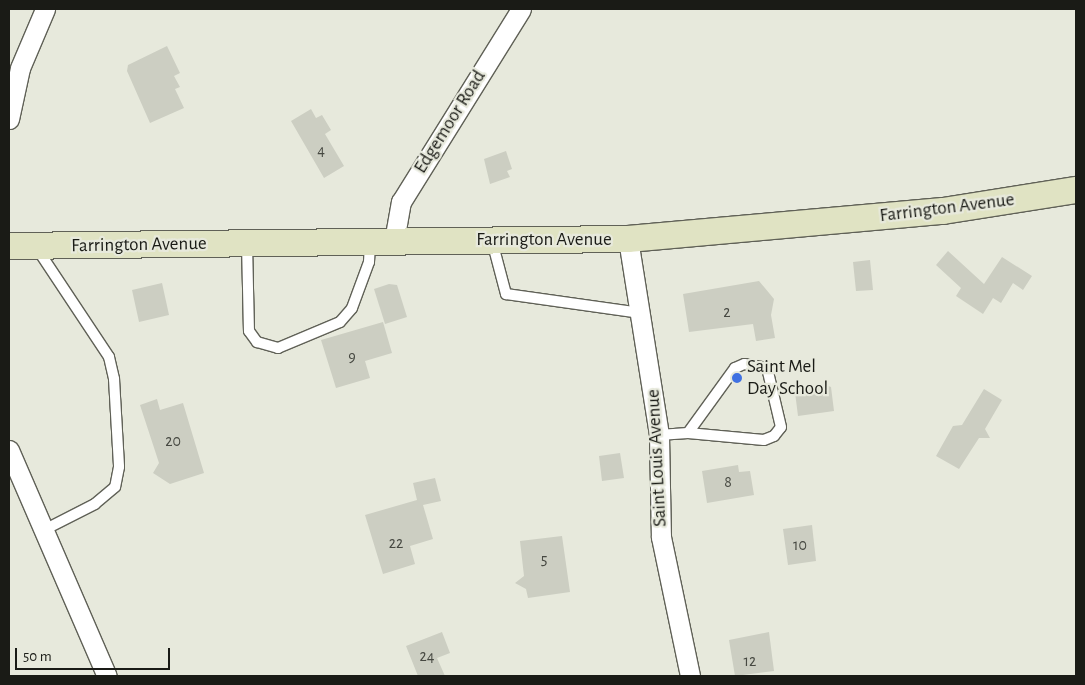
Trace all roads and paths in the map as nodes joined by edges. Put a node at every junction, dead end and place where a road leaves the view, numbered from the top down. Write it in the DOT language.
graph roads {
  1 [pos="45,9"];
  2 [pos="521,9"];
  3 [pos="9,119"];
  4 [pos="1076,190"];
  5 [pos="628,239"];
  6 [pos="492,240"];
  7 [pos="382,241"];
  8 [pos="247,243"];
  9 [pos="9,246"];
  10 [pos="36,246"];
  11 [pos="641,312"];
  12 [pos="688,433"];
  13 [pos="659,435"];
  14 [pos="9,450"];
  15 [pos="44,530"];
  16 [pos="107,676"];
  17 [pos="690,676"];
  1 -- 3 [label="street"];
  2 -- 7 [label="street, Edgemoor Road"];
  4 -- 5 [label="main road, Farrington Avenue"];
  5 -- 6 [label="main road, Farrington Avenue"];
  5 -- 11 [label="street, Saint Louis Avenue"];
  6 -- 7 [label="main road, Farrington Avenue"];
  6 -- 11 [label="lane"];
  7 -- 8 [label="main road, Farrington Avenue"];
  7 -- 8 [label="lane"];
  8 -- 10 [label="main road, Farrington Avenue"];
  9 -- 10 [label="main road, Farrington Avenue"];
  10 -- 15 [label="lane"];
  11 -- 13 [label="street, Saint Louis Avenue"];
  12 -- 12 [label="lane"];
  12 -- 13 [label="lane"];
  13 -- 17 [label="street, Saint Louis Avenue"];
  14 -- 15 [label="street"];
  15 -- 16 [label="street"];
}
